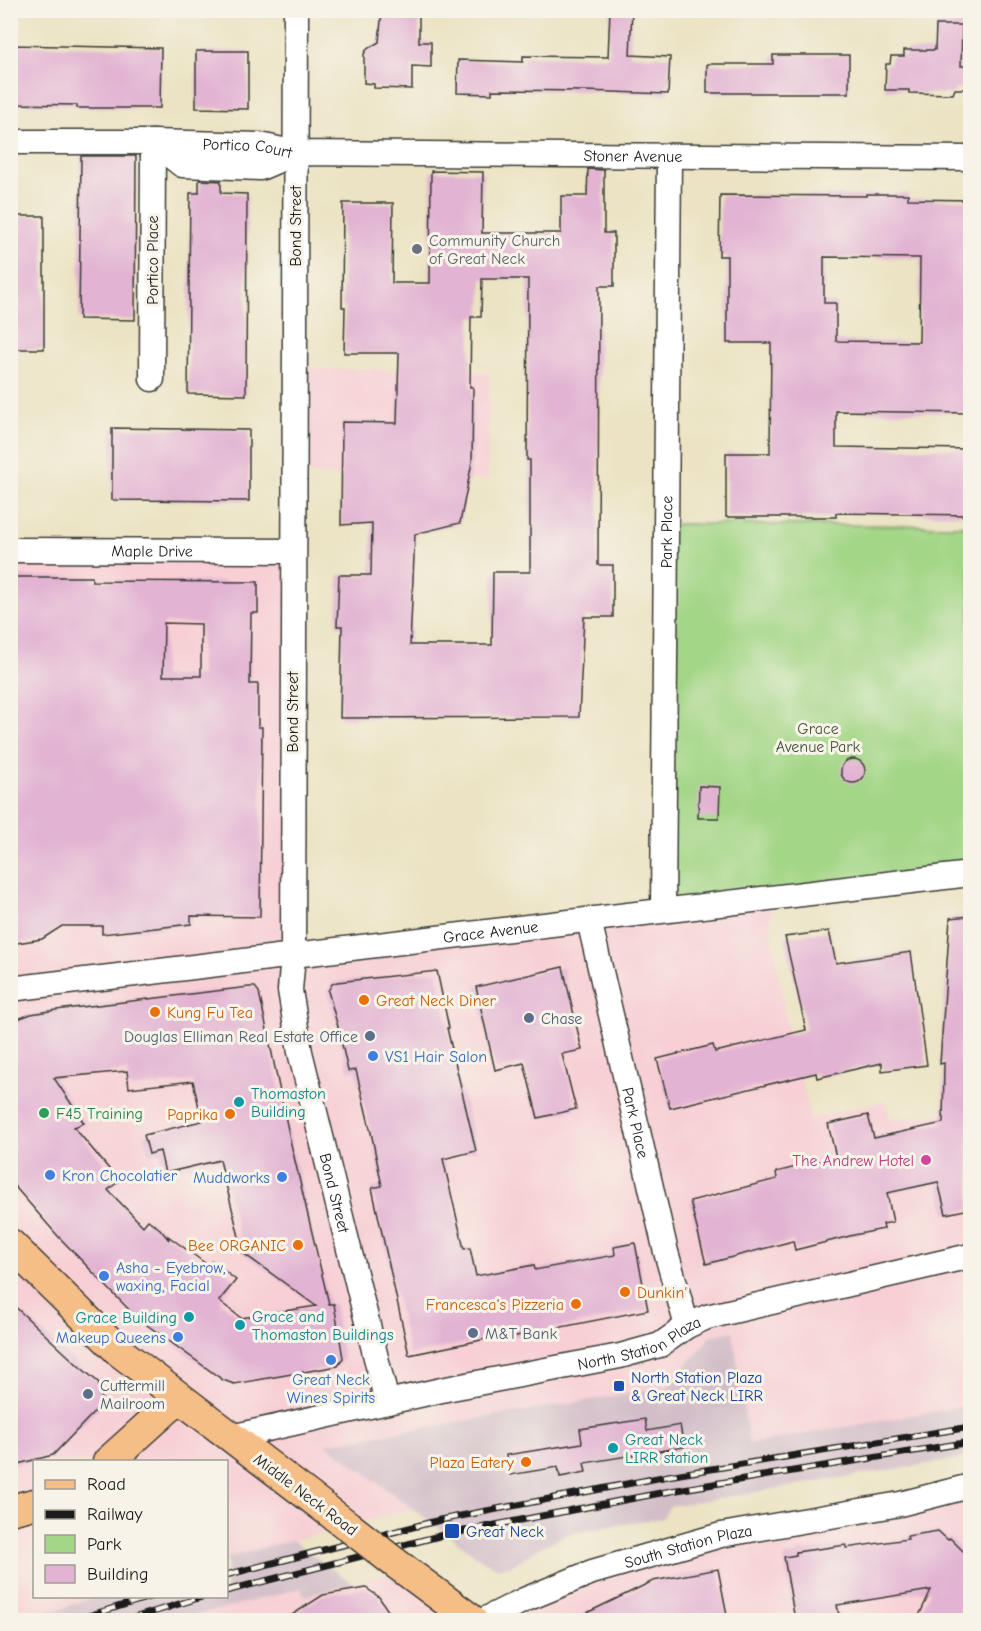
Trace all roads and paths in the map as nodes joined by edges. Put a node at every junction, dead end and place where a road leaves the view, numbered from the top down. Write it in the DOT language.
graph roads {
  1 [pos="296,10"];
  2 [pos="10,142"];
  3 [pos="153,142"];
  4 [pos="295,153"];
  5 [pos="669,156"];
  6 [pos="970,158"];
  7 [pos="152,379"];
  8 [pos="10,550"];
  9 [pos="293,551"];
  10 [pos="970,874"];
  11 [pos="663,910"];
  12 [pos="589,920"];
  13 [pos="292,956"];
  14 [pos="10,989"];
  15 [pos="10,1244"];
  16 [pos="970,1256"];
  17 [pos="687,1326"];
  18 [pos="179,1398"];
  19 [pos="387,1402"];
  20 [pos="231,1437"];
  21 [pos="109,1460"];
  22 [pos="970,1486"];
  23 [pos="33,1504"];
  24 [pos="900,1504"];
  25 [pos="970,1504"];
  26 [pos="10,1510"];
  27 [pos="472,1620"];
  28 [pos="484,1620"];
  1 -- 4 [label="street, Bond Street"];
  2 -- 3 [label="street, Portico Court"];
  3 -- 4 [label="street, Portico Court"];
  3 -- 7 [label="street, Portico Place"];
  4 -- 5 [label="street, Stoner Avenue"];
  4 -- 9 [label="street, Bond Street"];
  5 -- 6 [label="street, Stoner Avenue"];
  5 -- 11 [label="street, Park Place"];
  8 -- 9 [label="street, Maple Drive"];
  9 -- 13 [label="street, Bond Street"];
  10 -- 11 [label="street, Grace Avenue"];
  11 -- 12 [label="street, Grace Avenue"];
  12 -- 13 [label="street, Grace Avenue"];
  12 -- 17 [label="street, Park Place"];
  13 -- 14 [label="street, Grace Avenue"];
  13 -- 19 [label="street, Bond Street"];
  15 -- 18 [label="main road, Middle Neck Road"];
  16 -- 17 [label="street, North Station Plaza"];
  17 -- 19 [label="street, North Station Plaza"];
  18 -- 20 [label="main road, Middle Neck Road"];
  18 -- 21 [label="main road"];
  19 -- 20 [label="street, North Station Plaza"];
  20 -- 27 [label="main road, Middle Neck Road, bridge"];
  22 -- 24 [label="street, South Station Plaza"];
  23 -- 26 [label="main road"];
  24 -- 25 [label="street, South Station Plaza"];
  24 -- 28 [label="street, South Station Plaza"];
}
